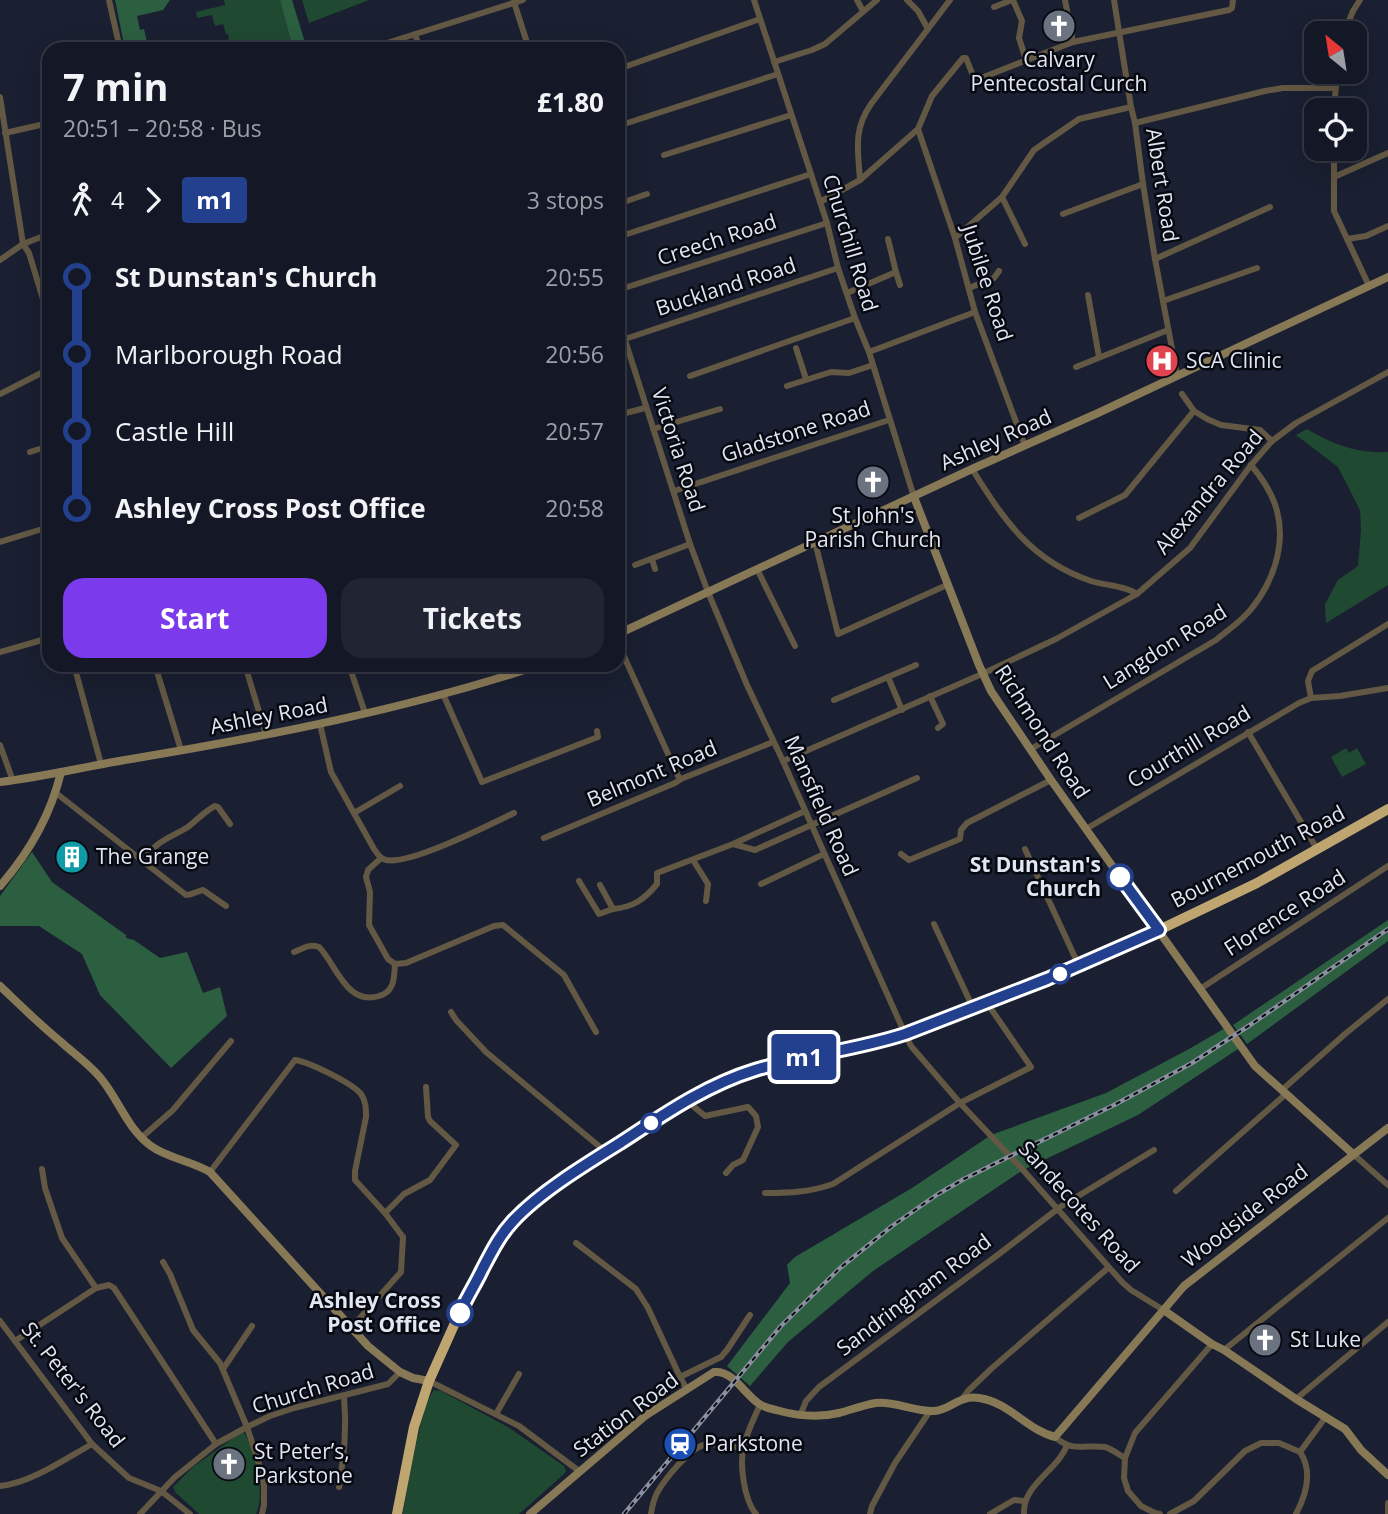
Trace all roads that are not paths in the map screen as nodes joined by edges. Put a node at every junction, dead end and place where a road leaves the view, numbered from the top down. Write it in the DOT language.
graph roads {
  1 [pos="109,0"];
  2 [pos="523,0"];
  3 [pos="754,0"];
  4 [pos="857,0"];
  5 [pos="877,0"];
  6 [pos="907,0"];
  7 [pos="950,0"];
  8 [pos="1013,0"];
  9 [pos="1065,0"];
  10 [pos="1114,0"];
  11 [pos="1233,0"];
  12 [pos="1360,0"];
  13 [pos="514,1"];
  14 [pos="994,7"];
  15 [pos="863,11"];
  16 [pos="760,19"];
  17 [pos="1349,21"];
  18 [pos="928,29"];
  19 [pos="1120,33"];
  20 [pos="415,34"];
  21 [pos="118,42"];
  22 [pos="390,42"];
  23 [pos="418,42"];
  24 [pos="527,42"];
  25 [pos="1073,42"];
  26 [pos="1026,60"];
  27 [pos="774,62"];
  28 [pos="626,66"];
  29 [pos="778,75"];
  30 [pos="1336,84"];
  31 [pos="1336,88"];
  32 [pos="0,97"];
  33 [pos="1336,98"];
  34 [pos="1131,107"];
  35 [pos="791,115"];
  36 [pos="1135,123"];
  37 [pos="625,124"];
  38 [pos="42,125"];
  39 [pos="918,129"];
  40 [pos="5,133"];
  41 [pos="1388,152"];
  42 [pos="664,155"];
  43 [pos="1334,161"];
  44 [pos="811,174"];
  45 [pos="1334,177"];
  46 [pos="860,180"];
  47 [pos="1143,184"];
  48 [pos="647,194"];
  49 [pos="1002,197"];
  50 [pos="625,202"];
  51 [pos="820,202"];
  52 [pos="1270,207"];
  53 [pos="1063,214"];
  54 [pos="827,223"];
  55 [pos="1388,226"];
  56 [pos="625,235"];
  57 [pos="42,237"];
  58 [pos="955,238"];
  59 [pos="888,239"];
  60 [pos="1347,239"];
  61 [pos="23,244"];
  62 [pos="1025,244"];
  63 [pos="1156,259"];
  64 [pos="0,260"];
  65 [pos="838,268"];
  66 [pos="1257,268"];
  67 [pos="999,271"];
  68 [pos="896,272"];
  69 [pos="1388,277"];
  70 [pos="900,285"];
  71 [pos="1369,286"];
  72 [pos="625,288"];
  73 [pos="969,288"];
  74 [pos="847,293"];
  75 [pos="1088,295"];
  76 [pos="42,296"];
  77 [pos="1163,300"];
  78 [pos="975,312"];
  79 [pos="855,318"];
  80 [pos="1168,330"];
  81 [pos="625,339"];
  82 [pos="796,348"];
  83 [pos="869,352"];
  84 [pos="1099,357"];
  85 [pos="873,365"];
  86 [pos="1076,367"];
  87 [pos="1388,372"];
  88 [pos="42,373"];
  89 [pos="1177,375"];
  90 [pos="690,376"];
  91 [pos="806,379"];
  92 [pos="787,386"];
  93 [pos="0,394"];
  94 [pos="1182,394"];
  95 [pos="645,408"];
  96 [pos="716,408"];
  97 [pos="1194,411"];
  98 [pos="625,413"];
  99 [pos="889,420"];
  100 [pos="653,429"];
  101 [pos="1272,442"];
  102 [pos="1024,446"];
  103 [pos="42,448"];
  104 [pos="30,452"];
  105 [pos="1251,465"];
  106 [pos="972,469"];
  107 [pos="674,491"];
  108 [pos="914,497"];
  109 [pos="1079,518"];
  110 [pos="42,529"];
  111 [pos="0,542"];
  112 [pos="815,542"];
  113 [pos="690,544"];
  114 [pos="652,558"];
  115 [pos="635,565"];
  116 [pos="655,569"];
  117 [pos="757,569"];
  118 [pos="947,585"];
  119 [pos="708,592"];
  120 [pos="1137,594"];
  121 [pos="1388,624"];
  122 [pos="625,631"];
  123 [pos="42,640"];
  124 [pos="795,646"];
  125 [pos="0,652"];
  126 [pos="625,659"];
  127 [pos="916,665"];
  128 [pos="76,672"];
  129 [pos="157,672"];
  130 [pos="247,672"];
  131 [pos="351,672"];
  132 [pos="508,672"];
  133 [pos="982,674"];
  134 [pos="888,677"];
  135 [pos="1388,688"];
  136 [pos="443,694"];
  137 [pos="930,696"];
  138 [pos="1311,698"];
  139 [pos="834,700"];
  140 [pos="902,710"];
  141 [pos="365,713"];
  142 [pos="320,724"];
  143 [pos="938,728"];
  144 [pos="1248,733"];
  145 [pos="266,735"];
  146 [pos="599,736"];
  147 [pos="773,742"];
  148 [pos="0,745"];
  149 [pos="1031,749"];
  150 [pos="181,750"];
  151 [pos="783,761"];
  152 [pos="101,764"];
  153 [pos="61,772"];
  154 [pos="917,778"];
  155 [pos="681,779"];
  156 [pos="1051,780"];
  157 [pos="13,781"];
  158 [pos="0,782"];
  159 [pos="400,786"];
  160 [pos="56,793"];
  161 [pos="1388,809"];
  162 [pos="805,811"];
  163 [pos="354,813"];
  164 [pos="514,813"];
  165 [pos="230,824"];
  166 [pos="811,825"];
  167 [pos="1086,829"];
  168 [pos="544,838"];
  169 [pos="733,844"];
  170 [pos="1025,849"];
  171 [pos="1317,849"];
  172 [pos="824,854"];
  173 [pos="901,854"];
  174 [pos="381,858"];
  175 [pos="693,860"];
  176 [pos="143,861"];
  177 [pos="1388,866"];
  178 [pos="579,881"];
  179 [pos="761,884"];
  180 [pos="600,885"];
  181 [pos="0,886"];
  182 [pos="706,901"];
  183 [pos="226,906"];
  184 [pos="613,909"];
  185 [pos="934,924"];
  186 [pos="1159,930"];
  187 [pos="294,952"];
  188 [pos="395,964"];
  189 [pos="1079,966"];
  190 [pos="0,986"];
  191 [pos="1200,989"];
  192 [pos="1388,999"];
  193 [pos="987,1003"];
  194 [pos="973,1008"];
  195 [pos="451,1012"];
  196 [pos="596,1032"];
  197 [pos="905,1034"];
  198 [pos="232,1041"];
  199 [pos="426,1087"];
  200 [pos="1284,1092"];
  201 [pos="687,1101"];
  202 [pos="960,1103"];
  203 [pos="1388,1128"];
  204 [pos="141,1138"];
  205 [pos="456,1145"];
  206 [pos="465,1150"];
  207 [pos="1153,1150"];
  208 [pos="606,1152"];
  209 [pos="1353,1154"];
  210 [pos="42,1169"];
  211 [pos="210,1172"];
  212 [pos="726,1173"];
  213 [pos="1388,1185"];
  214 [pos="1176,1191"];
  215 [pos="765,1194"];
  216 [pos="1057,1210"];
  217 [pos="384,1213"];
  218 [pos="1388,1218"];
  219 [pos="576,1243"];
  220 [pos="163,1262"];
  221 [pos="1108,1268"];
  222 [pos="96,1289"];
  223 [pos="1165,1311"];
  224 [pos="750,1315"];
  225 [pos="0,1321"];
  226 [pos="1388,1322"];
  227 [pos="252,1326"];
  228 [pos="351,1328"];
  229 [pos="15,1341"];
  230 [pos="1212,1344"];
  231 [pos="1224,1350"];
  232 [pos="223,1369"];
  233 [pos="400,1372"];
  234 [pos="519,1374"];
  235 [pos="680,1377"];
  236 [pos="429,1381"];
  237 [pos="687,1390"];
  238 [pos="344,1396"];
  239 [pos="962,1399"];
  240 [pos="1296,1399"];
  241 [pos="760,1405"];
  242 [pos="930,1411"];
  243 [pos="496,1414"];
  244 [pos="800,1416"];
  245 [pos="1325,1418"];
  246 [pos="247,1427"];
  247 [pos="1055,1437"];
  248 [pos="92,1444"];
  249 [pos="216,1444"];
  250 [pos="1067,1445"];
  251 [pos="743,1448"];
  252 [pos="1300,1452"];
  253 [pos="1125,1458"];
  254 [pos="579,1471"];
  255 [pos="1388,1475"];
  256 [pos="0,1486"];
  257 [pos="339,1487"];
  258 [pos="161,1491"];
  259 [pos="1025,1501"];
  260 [pos="1388,1503"];
  261 [pos="750,1508"];
  262 [pos="140,1514"];
  263 [pos="190,1514"];
  264 [pos="262,1514"];
  265 [pos="397,1514"];
  266 [pos="530,1514"];
  267 [pos="651,1514"];
  268 [pos="744,1514"];
  269 [pos="756,1514"];
  270 [pos="870,1514"];
  271 [pos="990,1514"];
  272 [pos="1024,1514"];
  273 [pos="1155,1514"];
  274 [pos="1160,1514"];
  275 [pos="1170,1514"];
  276 [pos="1296,1514"];
  277 [pos="1388,1514"];
  1 -- 21 [label="street"];
  2 -- 13 [label="street"];
  3 -- 16 [label="street, Churchill Road"];
  4 -- 15 [label="street"];
  5 -- 15 [label="street"];
  6 -- 18 [label="street"];
  7 -- 18 [label="street"];
  8 -- 14 [label="street"];
  8 -- 26 [label="street"];
  9 -- 25 [label="street"];
  10 -- 19 [label="street, Albert Road"];
  11 -- 19 [label="street"];
  12 -- 17 [label="street"];
  13 -- 20 [label="street"];
  13 -- 24 [label="street"];
  15 -- 27 [label="street"];
  16 -- 27 [label="street, Churchill Road"];
  16 -- 28 [label="street"];
  18 -- 46 [label="street"];
  19 -- 25 [label="street"];
  19 -- 34 [label="street, Albert Road"];
  20 -- 22 [label="street"];
  20 -- 23 [label="street"];
  25 -- 26 [label="street"];
  26 -- 39 [label="street"];
  27 -- 29 [label="street, Churchill Road"];
  29 -- 35 [label="street, Churchill Road"];
  29 -- 37 [label="street"];
  30 -- 31 [label="street"];
  31 -- 33 [label="street"];
  31 -- 36 [label="street"];
  32 -- 40 [label="street"];
  34 -- 36 [label="street, Albert Road"];
  34 -- 49 [label="street"];
  35 -- 42 [label="street"];
  35 -- 44 [label="street, Churchill Road"];
  36 -- 47 [label="street, Albert Road"];
  38 -- 40 [label="street"];
  39 -- 46 [label="street"];
  39 -- 58 [label="street, Jubilee Road"];
  40 -- 61 [label="street"];
  41 -- 45 [label="street"];
  43 -- 45 [label="street"];
  44 -- 51 [label="street, Churchill Road"];
  44 -- 56 [label="street"];
  45 -- 60 [label="street"];
  46 -- 51 [label="street"];
  47 -- 53 [label="street"];
  47 -- 63 [label="street, Albert Road"];
  48 -- 50 [label="street"];
  49 -- 58 [label="street"];
  49 -- 62 [label="street"];
  51 -- 54 [label="street, Churchill Road"];
  52 -- 63 [label="street"];
  54 -- 65 [label="street, Churchill Road"];
  54 -- 72 [label="street, Creech Road"];
  55 -- 60 [label="street"];
  57 -- 61 [label="street"];
  58 -- 73 [label="street, Jubilee Road"];
  59 -- 68 [label="street"];
  60 -- 71 [label="street"];
  61 -- 64 [label="street"];
  61 -- 76 [label="street"];
  63 -- 77 [label="street, Albert Road"];
  65 -- 74 [label="street, Churchill Road"];
  65 -- 81 [label="street, Buckland Road"];
  66 -- 77 [label="street"];
  67 -- 73 [label="street"];
  68 -- 70 [label="street"];
  68 -- 74 [label="street"];
  69 -- 71 [label="street, Ashley Road"];
  71 -- 89 [label="street, Ashley Road"];
  73 -- 78 [label="street, Jubilee Road"];
  74 -- 79 [label="street, Churchill Road"];
  75 -- 84 [label="street"];
  77 -- 80 [label="street, Albert Road"];
  78 -- 83 [label="street"];
  78 -- 102 [label="street, Jubilee Road"];
  79 -- 83 [label="street, Churchill Road"];
  79 -- 90 [label="street"];
  80 -- 84 [label="street"];
  80 -- 89 [label="street, Albert Road"];
  81 -- 95 [label="street, Victoria Road"];
  82 -- 91 [label="street"];
  83 -- 85 [label="street, Churchill Road"];
  84 -- 86 [label="street"];
  85 -- 91 [label="street"];
  85 -- 99 [label="street, Churchill Road"];
  87 -- 101 [label="street, Alexandra Road"];
  88 -- 93 [label="street"];
  89 -- 102 [label="street, Ashley Road"];
  91 -- 92 [label="street"];
  94 -- 97 [label="street"];
  95 -- 98 [label="street"];
  95 -- 100 [label="street, Victoria Road"];
  96 -- 100 [label="street"];
  97 -- 101 [label="street"];
  97 -- 109 [label="street"];
  99 -- 107 [label="street, Gladstone Road"];
  99 -- 108 [label="street, Churchill Road"];
  100 -- 107 [label="street, Victoria Road"];
  101 -- 105 [label="street, Alexandra Road"];
  102 -- 106 [label="street, Ashley Road"];
  103 -- 104 [label="street"];
  105 -- 120 [label="street, Alexandra Road"];
  105 -- 149 [label="street, Langdon Road"];
  106 -- 108 [label="street, Ashley Road"];
  106 -- 120 [label="street"];
  107 -- 113 [label="street, Victoria Road"];
  108 -- 112 [label="street, Ashley Road"];
  108 -- 118 [label="street, Richmond Road"];
  110 -- 111 [label="street"];
  112 -- 117 [label="street, Ashley Road"];
  112 -- 118 [label="street"];
  113 -- 114 [label="street"];
  113 -- 119 [label="street, Victoria Road"];
  114 -- 115 [label="street"];
  114 -- 116 [label="street"];
  117 -- 119 [label="street, Ashley Road"];
  117 -- 124 [label="street"];
  118 -- 133 [label="street, Richmond Road"];
  119 -- 122 [label="street, Ashley Road"];
  119 -- 147 [label="street, Mansfield Road"];
  120 -- 133 [label="street, Alexandra Road"];
  121 -- 138 [label="street"];
  123 -- 125 [label="street"];
  126 -- 155 [label="street"];
  127 -- 134 [label="street"];
  128 -- 152 [label="street"];
  129 -- 150 [label="street"];
  130 -- 145 [label="street"];
  131 -- 141 [label="street"];
  132 -- 136 [label="street, Ashley Road"];
  133 -- 137 [label="street, Alexandra Road"];
  133 -- 149 [label="street, Richmond Road"];
  134 -- 139 [label="street"];
  134 -- 140 [label="street"];
  135 -- 138 [label="street"];
  136 -- 141 [label="street, Ashley Road"];
  136 -- 146 [label="street"];
  137 -- 140 [label="street, Alexandra Road"];
  137 -- 143 [label="street"];
  138 -- 144 [label="street, Courthill Road"];
  140 -- 151 [label="street, Alexandra Road"];
  141 -- 142 [label="street, Ashley Road"];
  142 -- 145 [label="street, Ashley Road"];
  142 -- 163 [label="street"];
  144 -- 167 [label="street, Courthill Road"];
  144 -- 171 [label="street"];
  145 -- 150 [label="street, Ashley Road"];
  147 -- 151 [label="street, Mansfield Road"];
  147 -- 155 [label="street, Belmont Road"];
  148 -- 157 [label="street"];
  149 -- 156 [label="street, Richmond Road"];
  150 -- 152 [label="street, Ashley Road"];
  151 -- 162 [label="street, Mansfield Road"];
  152 -- 153 [label="street, Ashley Road"];
  153 -- 157 [label="street, Ashley Road"];
  153 -- 160 [label="street"];
  154 -- 166 [label="street"];
  155 -- 168 [label="street, Belmont Road"];
  156 -- 167 [label="street, Richmond Road"];
  156 -- 173 [label="street"];
  157 -- 158 [label="street, Ashley Road"];
  159 -- 163 [label="street"];
  160 -- 176 [label="street"];
  160 -- 181 [label="street"];
  161 -- 171 [label="highway, Bournemouth Road"];
  162 -- 166 [label="street, Mansfield Road"];
  162 -- 169 [label="street"];
  163 -- 174 [label="street"];
  164 -- 174 [label="street"];
  165 -- 176 [label="street"];
  166 -- 169 [label="street"];
  166 -- 172 [label="street, Mansfield Road"];
  167 -- 186 [label="street, Richmond Road"];
  169 -- 175 [label="street"];
  170 -- 189 [label="street"];
  171 -- 186 [label="highway, Bournemouth Road"];
  172 -- 179 [label="street"];
  172 -- 197 [label="street, Mansfield Road"];
  174 -- 188 [label="street"];
  175 -- 182 [label="street"];
  175 -- 184 [label="street"];
  176 -- 183 [label="street"];
  177 -- 191 [label="street, Florence Road"];
  178 -- 184 [label="street"];
  180 -- 184 [label="street"];
  185 -- 194 [label="street"];
  186 -- 189 [label="highway, Bournemouth Road"];
  186 -- 191 [label="street, Richmond Road"];
  187 -- 188 [label="street"];
  188 -- 196 [label="street"];
  189 -- 193 [label="highway, Bournemouth Road"];
  190 -- 204 [label="street"];
  191 -- 200 [label="street, Richmond Road"];
  192 -- 200 [label="street"];
  193 -- 194 [label="highway, Bournemouth Road"];
  193 -- 202 [label="street"];
  194 -- 197 [label="highway, Bournemouth Road"];
  195 -- 208 [label="street"];
  197 -- 201 [label="highway, Bournemouth Road"];
  197 -- 202 [label="street, Sandecotes Road"];
  198 -- 204 [label="street"];
  199 -- 205 [label="street"];
  200 -- 209 [label="street, Richmond Road"];
  200 -- 214 [label="street"];
  201 -- 208 [label="highway, Bournemouth Road"];
  201 -- 212 [label="street"];
  202 -- 215 [label="street"];
  202 -- 216 [label="street, Sandecotes Road"];
  203 -- 209 [label="street, Woodside Road"];
  204 -- 211 [label="street"];
  205 -- 206 [label="street"];
  205 -- 217 [label="street"];
  207 -- 216 [label="street, Sandringham Road"];
  208 -- 236 [label="highway, Bournemouth Road"];
  209 -- 213 [label="street"];
  209 -- 223 [label="street, Woodside Road"];
  210 -- 222 [label="street"];
  211 -- 217 [label="street"];
  211 -- 228 [label="street"];
  216 -- 221 [label="street, Sandecotes Road"];
  216 -- 244 [label="street, Sandringham Road"];
  217 -- 228 [label="street"];
  218 -- 231 [label="street"];
  219 -- 235 [label="street"];
  220 -- 232 [label="street"];
  221 -- 223 [label="street, Sandecotes Road"];
  221 -- 239 [label="street"];
  222 -- 229 [label="street"];
  222 -- 249 [label="street"];
  223 -- 230 [label="street, Sandecotes Road"];
  223 -- 247 [label="street, Woodside Road"];
  224 -- 235 [label="street"];
  225 -- 229 [label="street, St. Peter's Road"];
  226 -- 240 [label="street"];
  227 -- 232 [label="street"];
  228 -- 233 [label="street"];
  229 -- 248 [label="street, St. Peter's Road"];
  230 -- 231 [label="street, Sandecotes Road"];
  230 -- 253 [label="street"];
  231 -- 240 [label="street, Sandecotes Road"];
  232 -- 246 [label="street"];
  233 -- 236 [label="street, Church Road"];
  233 -- 238 [label="street, Church Road"];
  234 -- 243 [label="street"];
  235 -- 237 [label="street"];
  236 -- 243 [label="street, Church Road"];
  236 -- 265 [label="highway, Bournemouth Road"];
  237 -- 241 [label="street, Station Road"];
  237 -- 254 [label="street, Station Road"];
  238 -- 246 [label="street, Church Road"];
  238 -- 257 [label="street"];
  239 -- 242 [label="street"];
  239 -- 247 [label="street"];
  240 -- 245 [label="street, Sandecotes Road"];
  241 -- 244 [label="street"];
  241 -- 251 [label="street"];
  242 -- 244 [label="street"];
  242 -- 270 [label="street"];
  243 -- 254 [label="street, Church Road"];
  245 -- 252 [label="street"];
  245 -- 255 [label="street, Sandecotes Road"];
  246 -- 249 [label="street, Church Road"];
  246 -- 264 [label="street"];
  247 -- 250 [label="street"];
  248 -- 256 [label="street"];
  248 -- 258 [label="street, St. Peter's Road"];
  249 -- 258 [label="street, Church Road"];
  250 -- 253 [label="street"];
  250 -- 259 [label="street"];
  251 -- 261 [label="street"];
  251 -- 267 [label="street"];
  252 -- 275 [label="street"];
  252 -- 276 [label="street"];
  253 -- 273 [label="street"];
  254 -- 266 [label="street, Station Road"];
  258 -- 262 [label="street, Church Road"];
  258 -- 263 [label="street, St. Peter's Road"];
  259 -- 271 [label="street"];
  259 -- 272 [label="street"];
  260 -- 277 [label="street"];
  261 -- 268 [label="street"];
  261 -- 269 [label="street"];
  273 -- 274 [label="street"];
}
